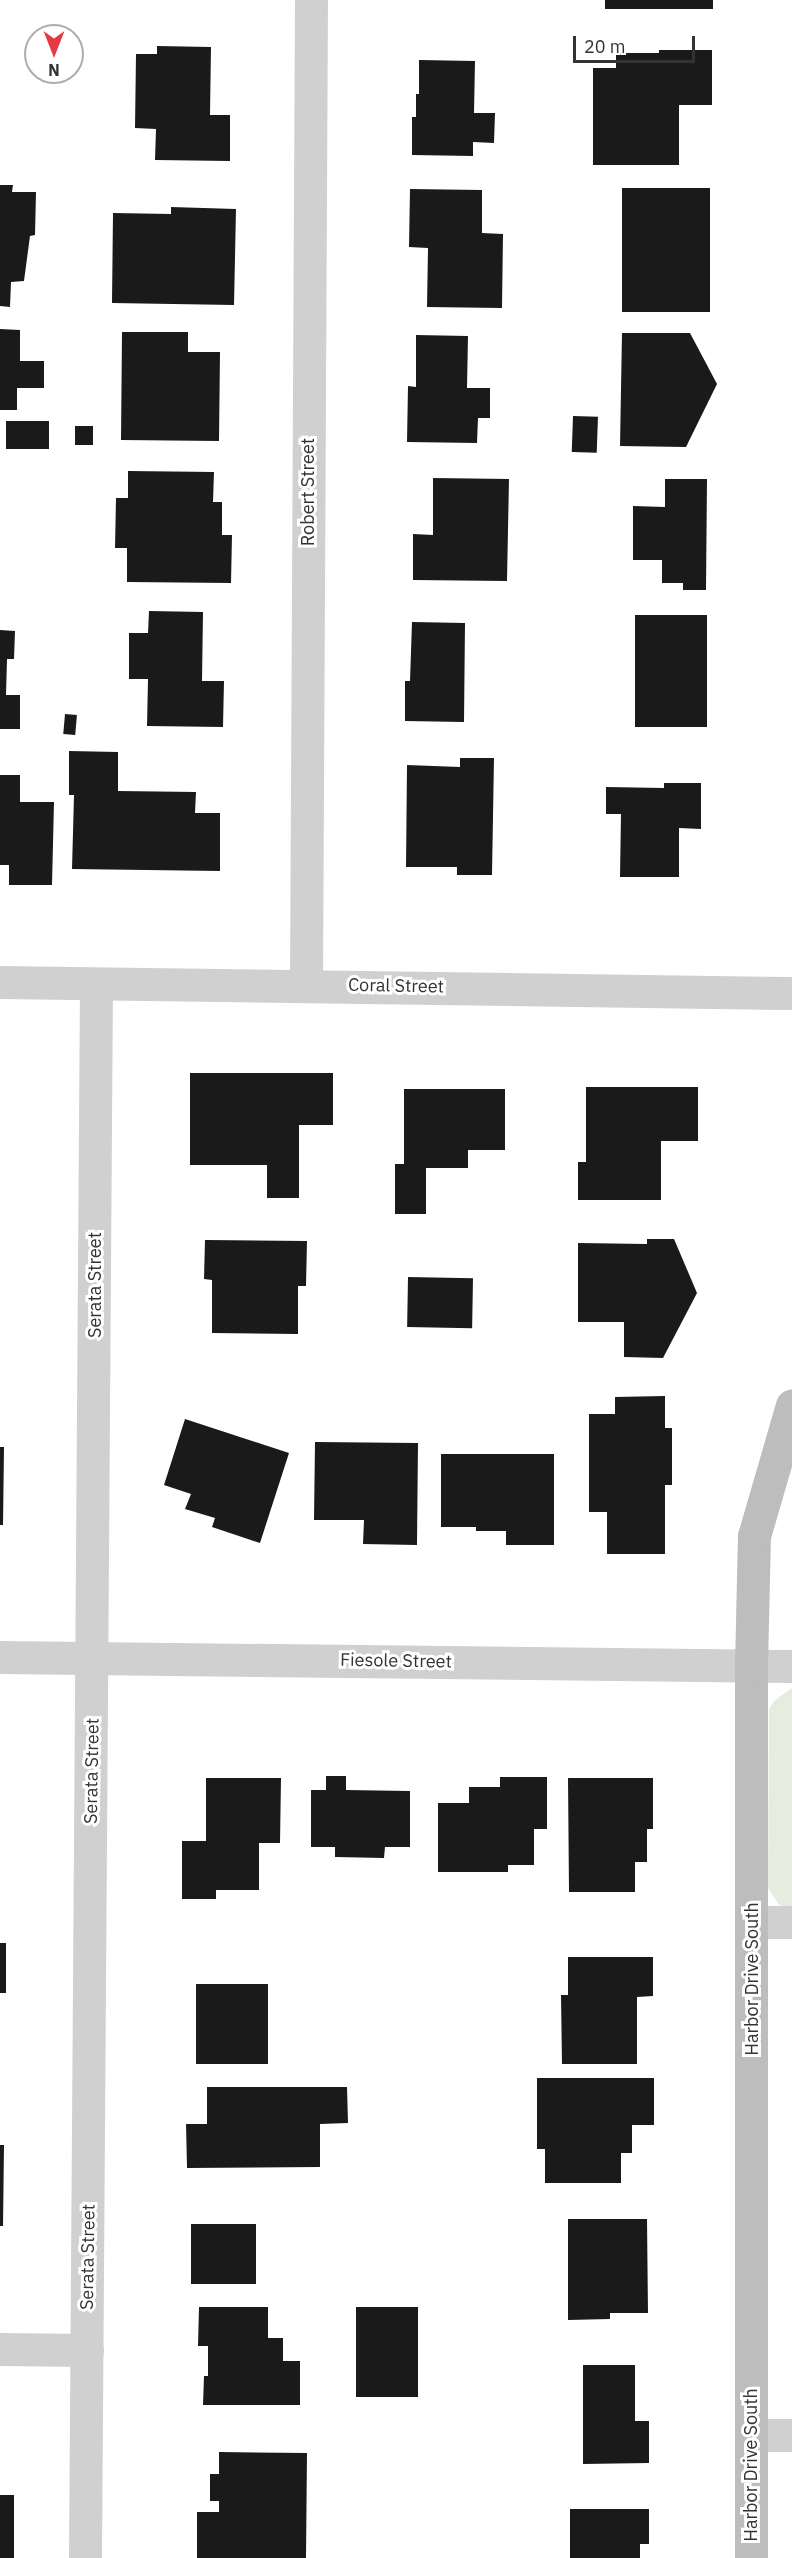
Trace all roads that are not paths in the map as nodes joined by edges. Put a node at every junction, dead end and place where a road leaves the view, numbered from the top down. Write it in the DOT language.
graph roads {
  1 [pos="311,0"];
  2 [pos="0,982"];
  3 [pos="96,984"];
  4 [pos="306,985"];
  5 [pos="792,993"];
  6 [pos="792,1405"];
  7 [pos="0,1657"];
  8 [pos="93,1658"];
  9 [pos="751,1666"];
  10 [pos="792,1666"];
  11 [pos="753,1922"];
  12 [pos="792,1922"];
  13 [pos="0,2349"];
  14 [pos="87,2350"];
  15 [pos="751,2435"];
  16 [pos="792,2435"];
  17 [pos="85,2558"];
  18 [pos="751,2558"];
  1 -- 4 [label="street, Robert Street"];
  2 -- 3 [label="street, Coral Street"];
  3 -- 4 [label="street, Coral Street"];
  3 -- 8 [label="street, Serata Street"];
  4 -- 5 [label="street, Coral Street"];
  6 -- 9 [label="street, Harbor Drive South"];
  7 -- 8 [label="street, Fiesole Street"];
  8 -- 9 [label="street, Fiesole Street"];
  8 -- 14 [label="street, Serata Street"];
  9 -- 10 [label="street, Fiesole Street"];
  9 -- 11 [label="street, Harbor Drive South"];
  11 -- 12 [label="street"];
  11 -- 15 [label="street, Harbor Drive South"];
  13 -- 14 [label="street"];
  14 -- 17 [label="street, Serata Street"];
  15 -- 16 [label="street"];
  15 -- 18 [label="street, Harbor Drive South"];
}
